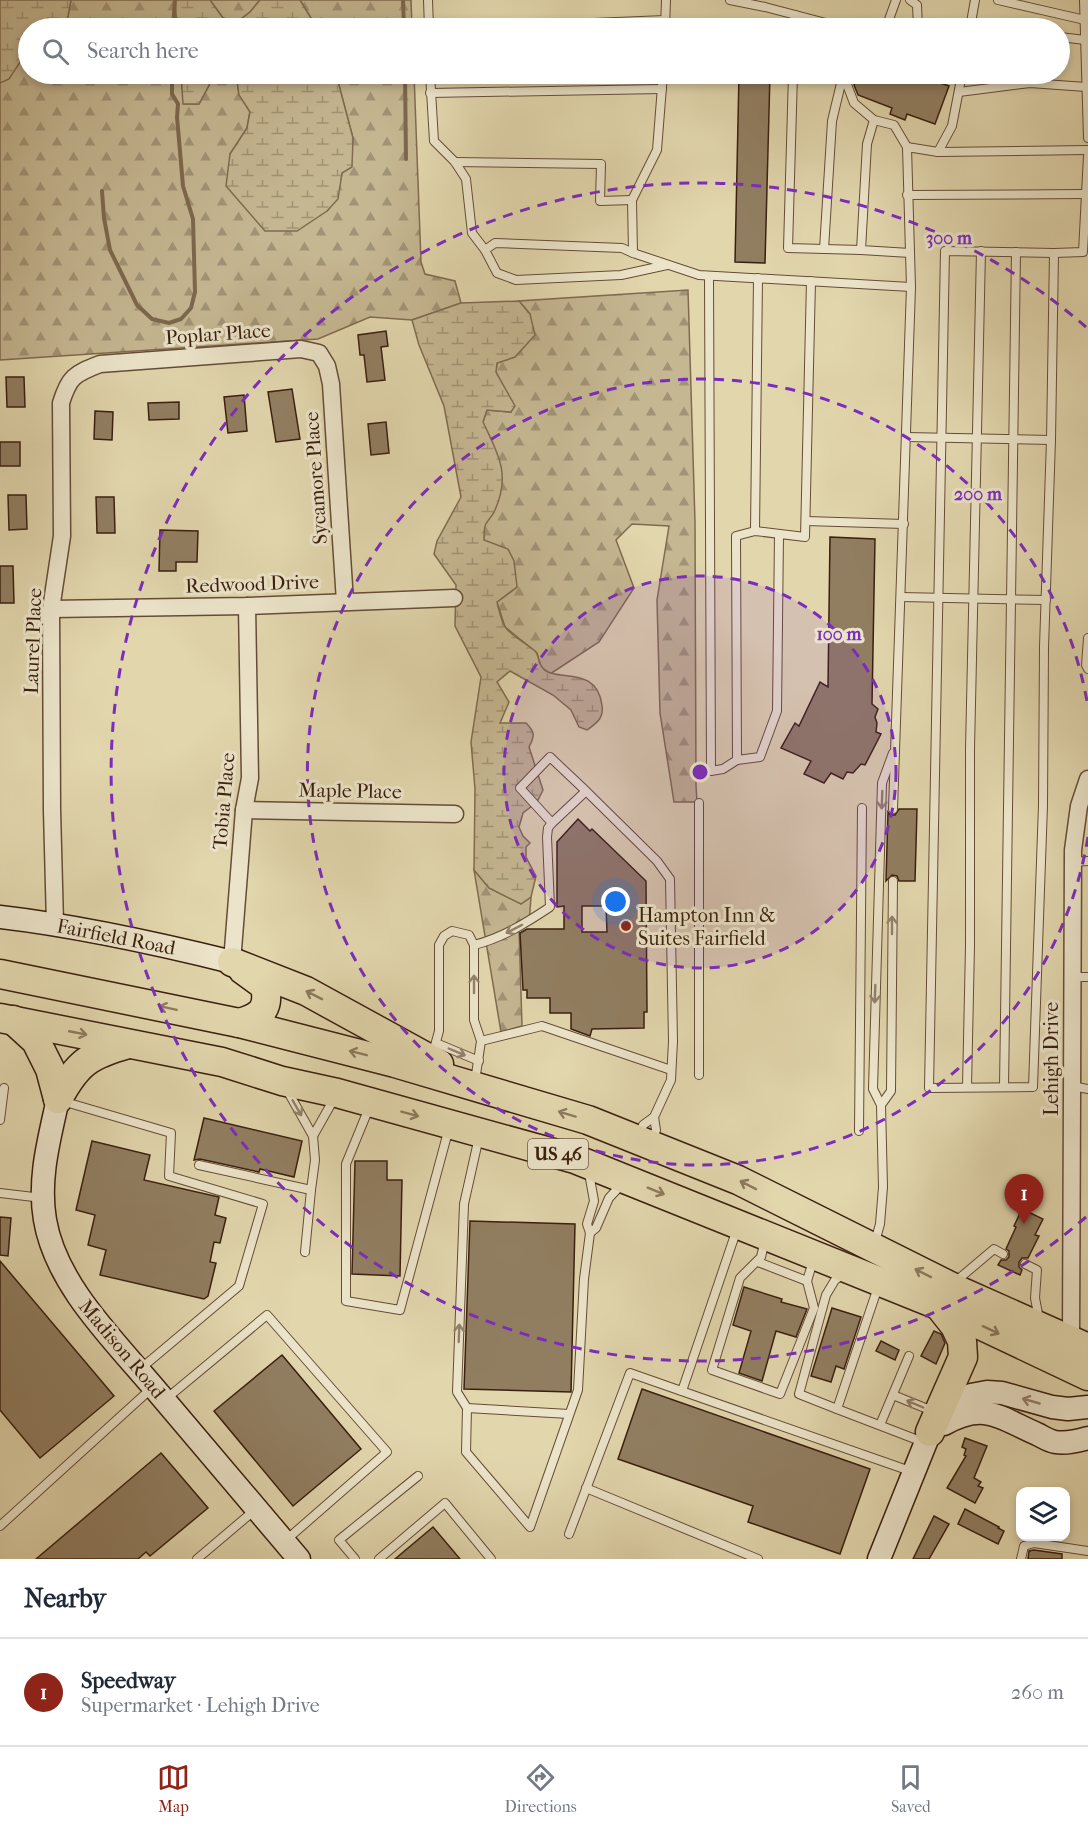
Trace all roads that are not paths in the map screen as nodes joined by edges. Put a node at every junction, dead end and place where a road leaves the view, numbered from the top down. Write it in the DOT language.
graph roads {
  1 [pos="428,0"];
  2 [pos="666,0"];
  3 [pos="730,0"];
  4 [pos="896,0"];
  5 [pos="910,0"];
  6 [pos="975,0"];
  7 [pos="998,0"];
  8 [pos="1084,0"];
  9 [pos="795,15"];
  10 [pos="429,18"];
  11 [pos="665,18"];
  12 [pos="807,18"];
  13 [pos="890,18"];
  14 [pos="918,18"];
  15 [pos="972,18"];
  16 [pos="1084,20"];
  17 [pos="1070,38"];
  18 [pos="1085,40"];
  19 [pos="430,84"];
  20 [pos="662,84"];
  21 [pos="793,84"];
  22 [pos="841,84"];
  23 [pos="847,84"];
  24 [pos="959,84"];
  25 [pos="1022,84"];
  26 [pos="1044,84"];
  27 [pos="1086,87"];
  28 [pos="662,89"];
  29 [pos="959,92"];
  30 [pos="430,93"];
  31 [pos="874,120"];
  32 [pos="1088,138"];
  33 [pos="907,147"];
  34 [pos="1088,150"];
  35 [pos="938,152"];
  36 [pos="1088,156"];
  37 [pos="455,162"];
  38 [pos="1085,194"];
  39 [pos="907,195"];
  40 [pos="632,200"];
  41 [pos="824,249"];
  42 [pos="485,250"];
  43 [pos="861,250"];
  44 [pos="981,251"];
  45 [pos="1016,252"];
  46 [pos="633,253"];
  47 [pos="910,253"];
  48 [pos="1054,253"];
  49 [pos="668,265"];
  50 [pos="709,276"];
  51 [pos="758,278"];
  52 [pos="811,281"];
  53 [pos="911,286"];
  54 [pos="319,353"];
  55 [pos="120,363"];
  56 [pos="906,437"];
  57 [pos="941,438"];
  58 [pos="977,439"];
  59 [pos="1013,439"];
  60 [pos="1051,440"];
  61 [pos="806,520"];
  62 [pos="904,524"];
  63 [pos="755,531"];
  64 [pos="779,534"];
  65 [pos="901,597"];
  66 [pos="938,597"];
  67 [pos="974,597"];
  68 [pos="454,598"];
  69 [pos="1011,598"];
  70 [pos="1046,600"];
  71 [pos="345,602"];
  72 [pos="247,606"];
  73 [pos="51,609"];
  74 [pos="1088,638"];
  75 [pos="1088,669"];
  76 [pos="897,744"];
  77 [pos="737,760"];
  78 [pos="1088,778"];
  79 [pos="586,791"];
  80 [pos="699,803"];
  81 [pos="862,808"];
  82 [pos="893,809"];
  83 [pos="244,810"];
  84 [pos="455,814"];
  85 [pos="1083,818"];
  86 [pos="552,823"];
  87 [pos="1081,861"];
  88 [pos="893,881"];
  89 [pos="0,917"];
  90 [pos="55,924"];
  91 [pos="474,945"];
  92 [pos="231,962"];
  93 [pos="0,974"];
  94 [pos="1080,977"];
  95 [pos="6,1019"];
  96 [pos="239,1023"];
  97 [pos="482,1041"];
  98 [pos="130,1044"];
  99 [pos="433,1051"];
  100 [pos="671,1070"];
  101 [pos="477,1073"];
  102 [pos="699,1076"];
  103 [pos="282,1081"];
  104 [pos="967,1087"];
  105 [pos="1004,1087"];
  106 [pos="1080,1087"];
  107 [pos="4,1088"];
  108 [pos="337,1093"];
  109 [pos="58,1099"];
  110 [pos="371,1103"];
  111 [pos="881,1106"];
  112 [pos="654,1117"];
  113 [pos="0,1120"];
  114 [pos="450,1125"];
  115 [pos="859,1131"];
  116 [pos="480,1133"];
  117 [pos="313,1136"];
  118 [pos="645,1143"];
  119 [pos="587,1164"];
  120 [pos="199,1165"];
  121 [pos="627,1179"];
  122 [pos="311,1190"];
  123 [pos="0,1194"];
  124 [pos="42,1198"];
  125 [pos="739,1224"];
  126 [pos="590,1233"];
  127 [pos="762,1248"];
  128 [pos="874,1248"];
  129 [pos="305,1252"];
  130 [pos="1004,1254"];
  131 [pos="1025,1264"];
  132 [pos="811,1268"];
  133 [pos="850,1268"];
  134 [pos="880,1281"];
  135 [pos="944,1296"];
  136 [pos="1040,1327"];
  137 [pos="1080,1344"];
  138 [pos="909,1356"];
  139 [pos="1088,1376"];
  140 [pos="152,1386"];
  141 [pos="682,1391"];
  142 [pos="893,1395"];
  143 [pos="1088,1407"];
  144 [pos="467,1408"];
  145 [pos="837,1409"];
  146 [pos="569,1414"];
  147 [pos="880,1425"];
  148 [pos="931,1430"];
  149 [pos="1088,1438"];
  150 [pos="914,1472"];
  151 [pos="418,1476"];
  152 [pos="586,1488"];
  153 [pos="257,1509"];
  154 [pos="1,1522"];
  155 [pos="569,1534"];
  156 [pos="285,1542"];
  157 [pos="1088,1551"];
  158 [pos="197,1559"];
  159 [pos="299,1559"];
  160 [pos="355,1559"];
  161 [pos="379,1559"];
  162 [pos="491,1559"];
  163 [pos="758,1559"];
  164 [pos="879,1559"];
  165 [pos="1021,1559"];
  1 -- 10 [label="lane"];
  2 -- 11 [label="lane"];
  3 -- 9 [label="lane"];
  4 -- 13 [label="lane"];
  5 -- 14 [label="lane"];
  6 -- 15 [label="lane"];
  7 -- 16 [label="lane"];
  8 -- 16 [label="lane"];
  9 -- 12 [label="lane"];
  16 -- 18 [label="lane"];
  17 -- 18 [label="lane"];
  18 -- 27 [label="lane"];
  19 -- 30 [label="lane"];
  20 -- 28 [label="lane"];
  21 -- 41 [label="lane"];
  22 -- 41 [label="lane"];
  23 -- 31 [label="lane"];
  24 -- 29 [label="lane"];
  25 -- 29 [label="lane"];
  26 -- 27 [label="lane"];
  27 -- 32 [label="lane"];
  28 -- 30 [label="lane"];
  28 -- 40 [label="lane"];
  29 -- 35 [label="lane"];
  30 -- 37 [label="lane"];
  31 -- 33 [label="lane"];
  31 -- 43 [label="lane"];
  33 -- 35 [label="lane"];
  33 -- 39 [label="lane"];
  34 -- 35 [label="lane"];
  36 -- 38 [label="lane"];
  37 -- 40 [label="lane"];
  37 -- 42 [label="lane"];
  38 -- 39 [label="lane"];
  38 -- 48 [label="lane"];
  39 -- 47 [label="lane"];
  40 -- 46 [label="lane"];
  41 -- 43 [label="lane"];
  42 -- 46 [label="lane"];
  42 -- 49 [label="lane"];
  43 -- 47 [label="lane"];
  44 -- 45 [label="lane"];
  44 -- 57 [label="lane"];
  44 -- 58 [label="lane"];
  45 -- 48 [label="lane"];
  45 -- 59 [label="lane"];
  46 -- 49 [label="lane"];
  47 -- 53 [label="lane"];
  48 -- 60 [label="lane"];
  49 -- 50 [label="lane"];
  50 -- 51 [label="lane"];
  50 -- 77 [label="lane"];
  51 -- 52 [label="lane"];
  51 -- 63 [label="lane"];
  52 -- 53 [label="lane"];
  52 -- 61 [label="lane"];
  53 -- 56 [label="lane"];
  54 -- 55 [label="street, Poplar Place"];
  54 -- 71 [label="street, Sycamore Place"];
  55 -- 73 [label="street, Laurel Place"];
  56 -- 57 [label="lane"];
  56 -- 62 [label="lane"];
  57 -- 58 [label="lane"];
  57 -- 66 [label="lane"];
  58 -- 59 [label="lane"];
  58 -- 67 [label="lane"];
  59 -- 60 [label="lane"];
  59 -- 69 [label="lane"];
  60 -- 70 [label="lane"];
  61 -- 62 [label="lane"];
  61 -- 64 [label="lane"];
  62 -- 65 [label="lane"];
  63 -- 64 [label="lane"];
  63 -- 77 [label="lane"];
  64 -- 77 [label="lane"];
  65 -- 66 [label="lane"];
  65 -- 76 [label="lane"];
  66 -- 67 [label="lane"];
  66 -- 104 [label="lane"];
  67 -- 69 [label="lane"];
  67 -- 104 [label="lane"];
  68 -- 71 [label="street, Redwood Drive"];
  69 -- 70 [label="lane"];
  69 -- 105 [label="lane"];
  70 -- 105 [label="lane"];
  71 -- 72 [label="street, Redwood Drive"];
  72 -- 73 [label="street, Redwood Drive"];
  72 -- 83 [label="street, Tobia Place"];
  73 -- 90 [label="street, Laurel Place"];
  74 -- 75 [label="lane"];
  76 -- 82 [label="lane"];
  76 -- 111 [label="lane, one-way"];
  78 -- 85 [label="street, Lehigh Drive"];
  79 -- 86 [label="lane"];
  79 -- 86 [label="lane"];
  79 -- 100 [label="lane"];
  80 -- 102 [label="lane"];
  81 -- 115 [label="lane"];
  83 -- 84 [label="street, Maple Place"];
  83 -- 92 [label="street, Tobia Place"];
  85 -- 87 [label="street, Lehigh Drive"];
  86 -- 91 [label="lane, one-way"];
  87 -- 94 [label="street, Lehigh Drive"];
  111 -- 88 [label="lane, one-way"];
  89 -- 90 [label="street, Fairfield Road"];
  90 -- 92 [label="street, Fairfield Road"];
  97 -- 91 [label="lane, one-way"];
  91 -- 99 [label="lane"];
  92 -- 96 [label="highway"];
  99 -- 92 [label="highway, one-way"];
  96 -- 93 [label="highway, US 46, one-way"];
  94 -- 106 [label="street, Lehigh Drive"];
  95 -- 98 [label="highway, US 46, one-way"];
  95 -- 109 [label="highway"];
  101 -- 96 [label="highway, US 46, one-way"];
  97 -- 100 [label="lane"];
  97 -- 101 [label="lane"];
  98 -- 103 [label="highway, US 46"];
  98 -- 109 [label="highway"];
  99 -- 101 [label="highway"];
  100 -- 112 [label="lane"];
  118 -- 101 [label="highway, US 46, one-way"];
  103 -- 108 [label="highway, US 46"];
  103 -- 117 [label="lane, one-way"];
  104 -- 105 [label="lane"];
  106 -- 137 [label="street, Lehigh Drive"];
  107 -- 113 [label="lane"];
  108 -- 110 [label="highway, US 46"];
  108 -- 117 [label="lane"];
  109 -- 124 [label="street, Madison Road"];
  109 -- 140 [label="lane"];
  110 -- 114 [label="highway, US 46, one-way"];
  110 -- 114 [label="lane"];
  111 -- 128 [label="lane"];
  112 -- 118 [label="lane"];
  112 -- 118 [label="lane"];
  114 -- 116 [label="highway, US 46"];
  116 -- 119 [label="highway, US 46"];
  144 -- 116 [label="lane, one-way"];
  117 -- 122 [label="lane"];
  128 -- 118 [label="highway, US 46, one-way"];
  119 -- 121 [label="highway, US 46"];
  119 -- 126 [label="lane"];
  120 -- 122 [label="lane"];
  121 -- 125 [label="highway, US 46, one-way"];
  121 -- 126 [label="lane"];
  122 -- 129 [label="lane"];
  123 -- 124 [label="lane"];
  124 -- 140 [label="street, Madison Road"];
  125 -- 127 [label="highway, US 46"];
  125 -- 141 [label="lane"];
  126 -- 146 [label="lane"];
  127 -- 132 [label="highway, US 46"];
  127 -- 132 [label="lane"];
  135 -- 128 [label="highway, US 46, one-way"];
  130 -- 135 [label="lane"];
  131 -- 136 [label="lane"];
  132 -- 133 [label="highway, US 46"];
  133 -- 134 [label="highway, US 46"];
  133 -- 145 [label="lane"];
  134 -- 135 [label="highway, US 46"];
  134 -- 145 [label="lane"];
  135 -- 136 [label="highway, US 46"];
  135 -- 139 [label="highway, US 46, one-way"];
  135 -- 148 [label="highway"];
  136 -- 137 [label="highway, US 46"];
  138 -- 142 [label="lane"];
  140 -- 153 [label="street, Madison Road"];
  140 -- 154 [label="lane"];
  140 -- 156 [label="lane"];
  141 -- 150 [label="lane"];
  141 -- 152 [label="lane"];
  142 -- 147 [label="lane"];
  148 -- 142 [label="lane, one-way"];
  143 -- 148 [label="street, one-way"];
  144 -- 146 [label="lane"];
  144 -- 146 [label="lane"];
  145 -- 147 [label="lane"];
  147 -- 148 [label="lane"];
  148 -- 149 [label="street"];
  148 -- 150 [label="street"];
  150 -- 164 [label="street"];
  151 -- 160 [label="lane"];
  152 -- 155 [label="lane"];
  152 -- 163 [label="lane"];
  153 -- 156 [label="street, Madison Road"];
  153 -- 158 [label="lane"];
  156 -- 159 [label="street, Madison Road"];
  157 -- 165 [label="lane"];
  161 -- 162 [label="lane"];
}
